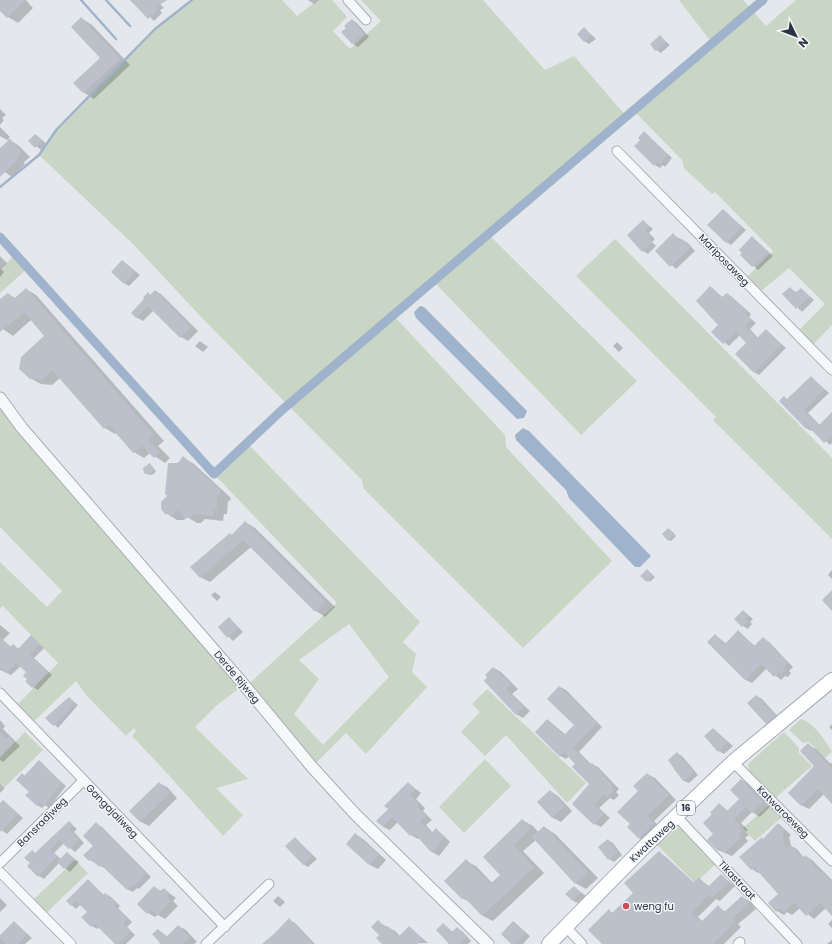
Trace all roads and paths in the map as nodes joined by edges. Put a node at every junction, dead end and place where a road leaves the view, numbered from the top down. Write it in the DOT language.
graph roads {
  1 [pos="348,0"];
  2 [pos="366,20"];
  3 [pos="617,151"];
  4 [pos="832,370"];
  5 [pos="0,398"];
  6 [pos="832,680"];
  7 [pos="0,693"];
  8 [pos="733,762"];
  9 [pos="83,781"];
  10 [pos="677,817"];
  11 [pos="832,861"];
  12 [pos="0,863"];
  13 [pos="0,872"];
  14 [pos="269,884"];
  15 [pos="224,927"];
  16 [pos="566,927"];
  17 [pos="71,944"];
  18 [pos="206,944"];
  19 [pos="488,944"];
  20 [pos="548,944"];
  21 [pos="582,944"];
  22 [pos="797,944"];
  1 -- 2 [label="street"];
  3 -- 4 [label="street, Mariposaweg"];
  5 -- 19 [label="street, Derde Rijweg"];
  6 -- 8 [label="main road, Kwattaweg / 16"];
  7 -- 9 [label="street, Gangajaliweg"];
  8 -- 10 [label="main road, Kwattaweg / 16"];
  8 -- 11 [label="street, Katwaroeweg"];
  9 -- 12 [label="street, Bansradjweg"];
  9 -- 15 [label="street, Gangajaliweg"];
  10 -- 16 [label="main road, Kwattaweg / 16"];
  10 -- 22 [label="street, Tikastraat"];
  13 -- 17 [label="street"];
  14 -- 15 [label="street"];
  15 -- 18 [label="street"];
  16 -- 20 [label="main road, Kwattaweg / 16"];
  16 -- 21 [label="street"];
}
